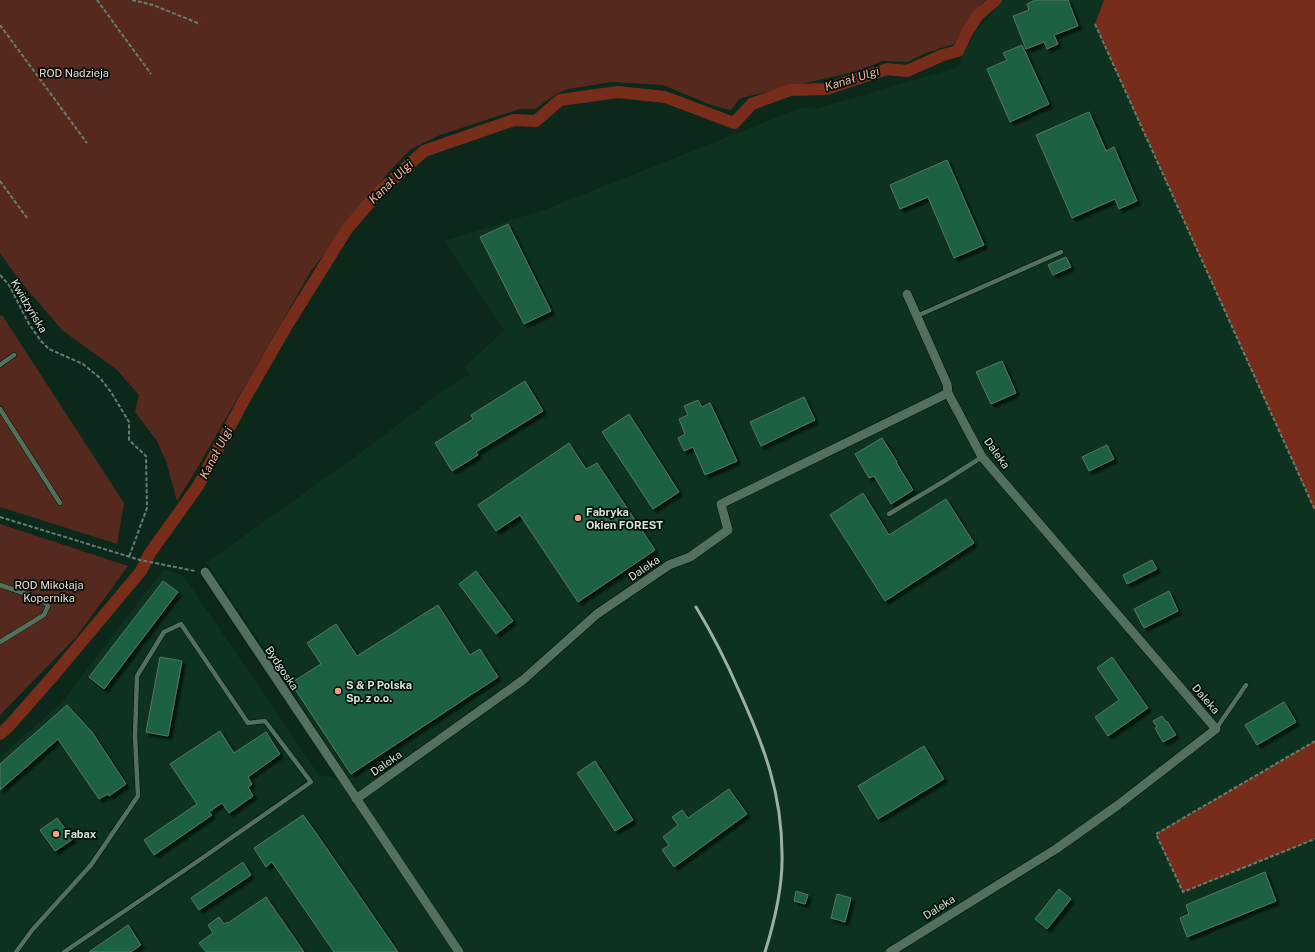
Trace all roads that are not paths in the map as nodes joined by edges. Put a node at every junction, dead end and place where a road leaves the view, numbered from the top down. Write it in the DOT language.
graph roads {
  1 [pos="1061,252"];
  2 [pos="907,294"];
  3 [pos="917,316"];
  4 [pos="14,355"];
  5 [pos="0,365"];
  6 [pos="948,393"];
  7 [pos="0,409"];
  8 [pos="982,457"];
  9 [pos="60,503"];
  10 [pos="889,514"];
  11 [pos="205,572"];
  12 [pos="0,585"];
  13 [pos="0,642"];
  14 [pos="1246,686"];
  15 [pos="1216,728"];
  16 [pos="356,800"];
  17 [pos="16,952"];
  18 [pos="64,952"];
  19 [pos="459,952"];
  20 [pos="890,952"];
  1 -- 3 [label="lane"];
  2 -- 3 [label="street, Daleka"];
  3 -- 6 [label="street, Daleka"];
  4 -- 5 [label="lane"];
  6 -- 8 [label="street, Daleka"];
  6 -- 16 [label="street, Daleka"];
  7 -- 9 [label="lane"];
  8 -- 10 [label="lane"];
  8 -- 15 [label="street, Daleka"];
  11 -- 16 [label="street, Bydgoska"];
  12 -- 13 [label="lane"];
  14 -- 15 [label="lane"];
  15 -- 20 [label="street, Daleka"];
  16 -- 19 [label="street, Bydgoska"];
  17 -- 18 [label="lane"];
}
